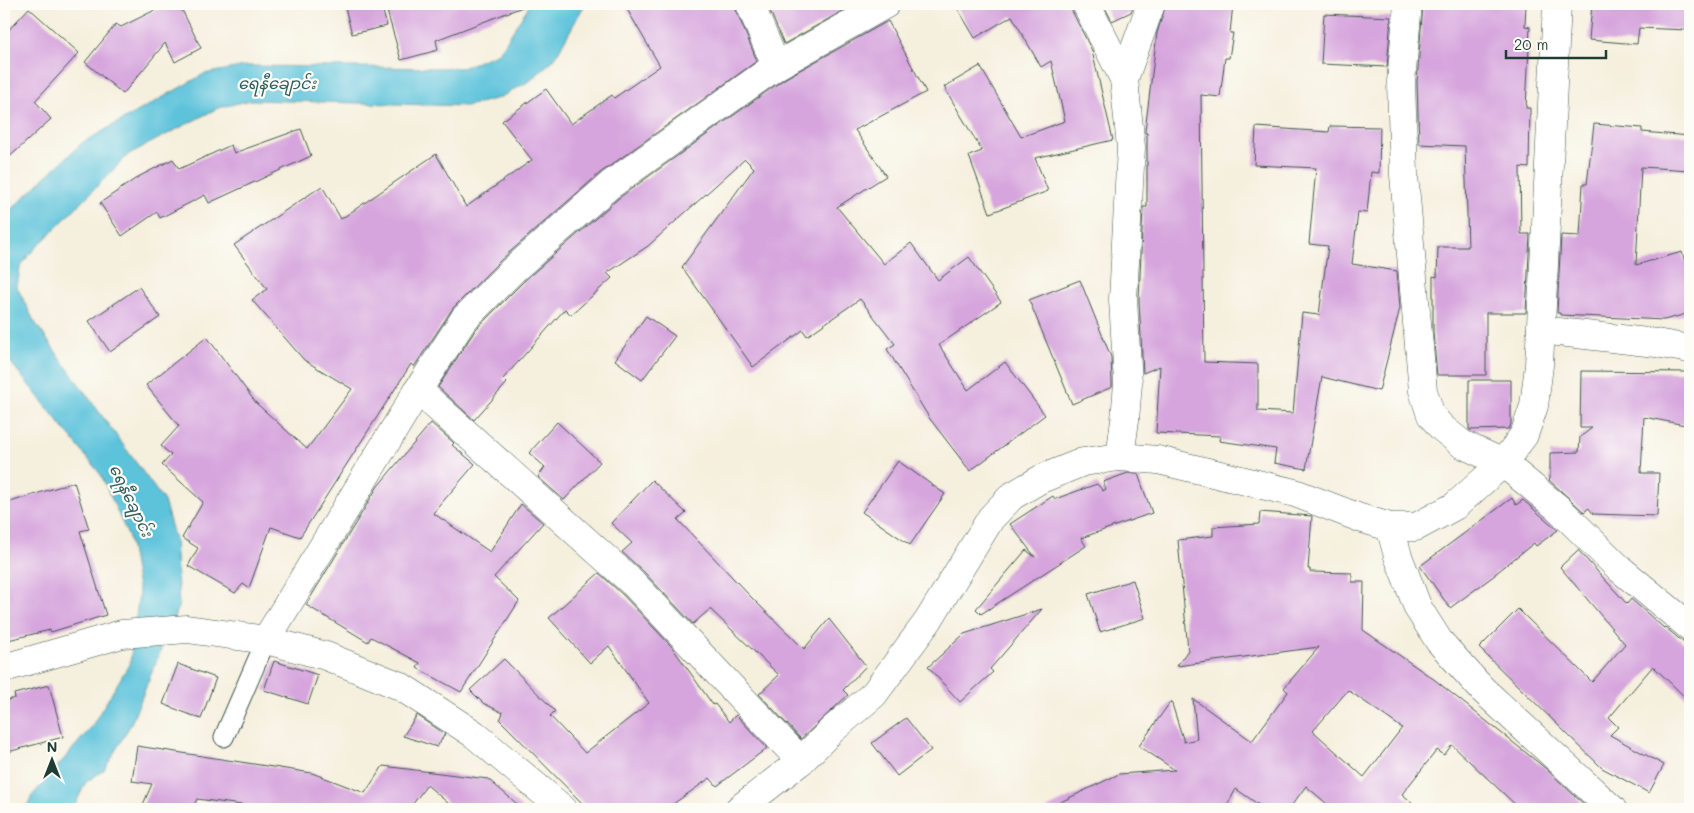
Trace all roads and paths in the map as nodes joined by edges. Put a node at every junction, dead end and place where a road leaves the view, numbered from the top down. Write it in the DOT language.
graph roads {
  1 [pos="750,4"];
  2 [pos="886,4"];
  3 [pos="1086,4"];
  4 [pos="1151,4"];
  5 [pos="1408,4"];
  6 [pos="1557,4"];
  7 [pos="776,66"];
  8 [pos="1124,79"];
  9 [pos="1540,330"];
  10 [pos="1690,349"];
  11 [pos="418,390"];
  12 [pos="1120,457"];
  13 [pos="1503,463"];
  14 [pos="1390,527"];
  15 [pos="1690,627"];
  16 [pos="266,640"];
  17 [pos="4,668"];
  18 [pos="224,738"];
  19 [pos="800,761"];
  20 [pos="563,809"];
  21 [pos="739,809"];
  22 [pos="1612,809"];
  1 -- 7 [label="street"];
  2 -- 7 [label="street"];
  3 -- 8 [label="street"];
  4 -- 8 [label="street"];
  5 -- 13 [label="street"];
  6 -- 9 [label="street"];
  7 -- 11 [label="street"];
  8 -- 12 [label="street"];
  9 -- 10 [label="street"];
  9 -- 13 [label="street"];
  11 -- 16 [label="street"];
  11 -- 19 [label="street"];
  12 -- 14 [label="street"];
  12 -- 19 [label="street"];
  13 -- 14 [label="street"];
  13 -- 15 [label="street"];
  14 -- 22 [label="street"];
  16 -- 17 [label="street"];
  16 -- 18 [label="lane"];
  16 -- 20 [label="street"];
  19 -- 21 [label="street"];
}
